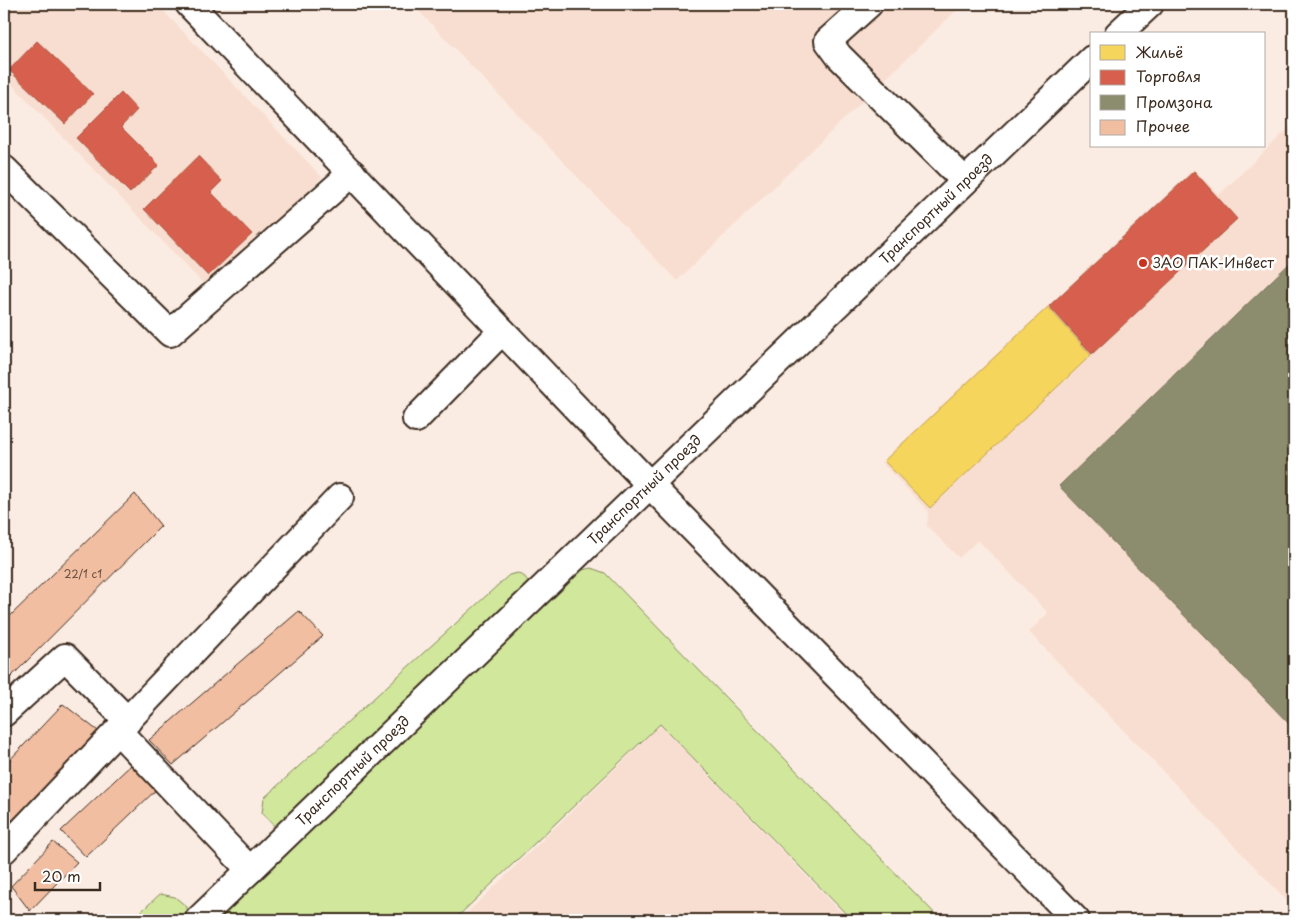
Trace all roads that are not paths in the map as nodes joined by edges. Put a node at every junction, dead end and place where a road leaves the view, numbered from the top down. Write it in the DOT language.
graph roads {
  1 [pos="189,4"];
  2 [pos="868,4"];
  3 [pos="1150,4"];
  4 [pos="1120,32"];
  5 [pos="1090,61"];
  6 [pos="4,168"];
  7 [pos="352,173"];
  8 [pos="965,181"];
  9 [pos="502,331"];
  10 [pos="416,419"];
  11 [pos="650,485"];
  12 [pos="340,497"];
  13 [pos="4,714"];
  14 [pos="123,726"];
  15 [pos="4,850"];
  16 [pos="250,870"];
  17 [pos="198,920"];
  18 [pos="1076,920"];
  1 -- 7 [label="street"];
  2 -- 8 [label="street"];
  3 -- 4 [label="street"];
  5 -- 8 [label="street, Транспортный проезд"];
  6 -- 7 [label="street"];
  7 -- 9 [label="street"];
  8 -- 11 [label="street, Транспортный проезд"];
  9 -- 10 [label="street"];
  9 -- 11 [label="street"];
  11 -- 16 [label="street, Транспортный проезд"];
  11 -- 18 [label="street"];
  12 -- 14 [label="street"];
  13 -- 14 [label="street"];
  14 -- 15 [label="street"];
  14 -- 16 [label="street"];
  16 -- 17 [label="street, Транспортный проезд"];
}
